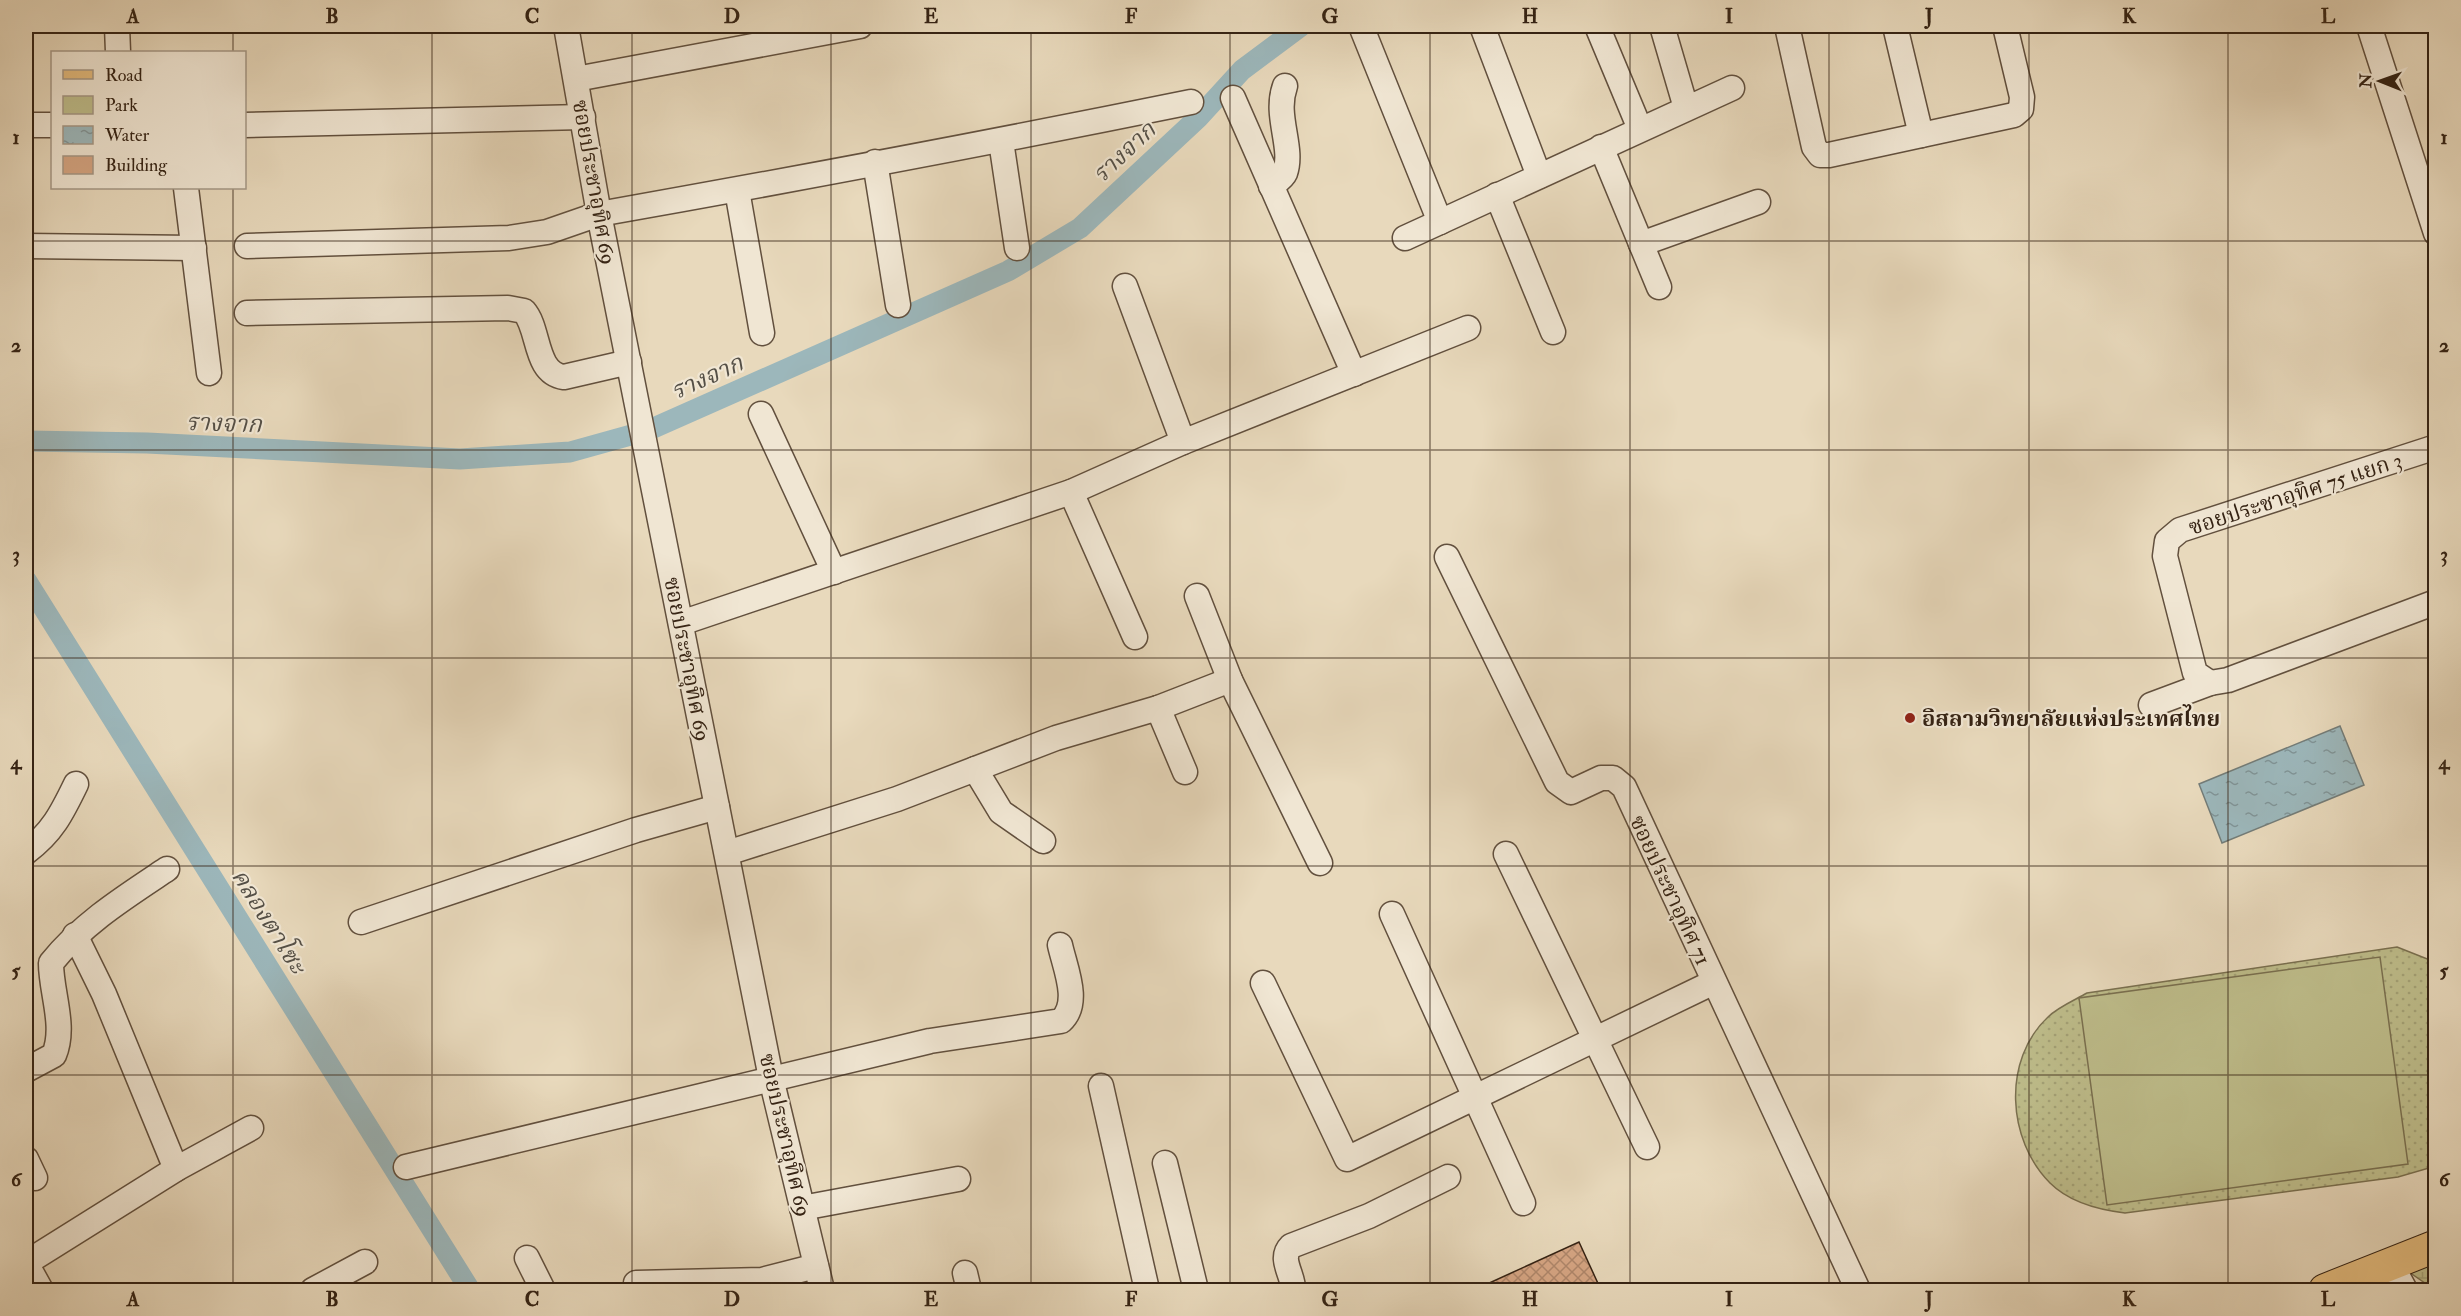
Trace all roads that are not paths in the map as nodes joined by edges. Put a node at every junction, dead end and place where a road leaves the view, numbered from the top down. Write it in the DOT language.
graph roads {
  1 [pos="117,26"];
  2 [pos="566,26"];
  3 [pos="855,26"];
  4 [pos="1361,26"];
  5 [pos="1482,26"];
  6 [pos="1597,26"];
  7 [pos="1662,26"];
  8 [pos="1787,26"];
  9 [pos="1895,26"];
  10 [pos="2005,26"];
  11 [pos="2369,26"];
  12 [pos="118,51"];
  13 [pos="576,79"];
  14 [pos="1285,86"];
  15 [pos="1732,88"];
  16 [pos="1233,98"];
  17 [pos="1191,102"];
  18 [pos="1686,108"];
  19 [pos="583,117"];
  20 [pos="26,124"];
  21 [pos="51,125"];
  22 [pos="246,125"];
  23 [pos="1640,129"];
  24 [pos="1921,135"];
  25 [pos="1001,141"];
  26 [pos="1601,147"];
  27 [pos="874,162"];
  28 [pos="1539,176"];
  29 [pos="1271,186"];
  30 [pos="186,189"];
  31 [pos="737,190"];
  32 [pos="1497,195"];
  33 [pos="1758,202"];
  34 [pos="599,214"];
  35 [pos="1440,222"];
  36 [pos="2435,231"];
  37 [pos="1405,238"];
  38 [pos="1641,244"];
  39 [pos="26,246"];
  40 [pos="247,246"];
  41 [pos="1017,248"];
  42 [pos="194,249"];
  43 [pos="1125,286"];
  44 [pos="1659,287"];
  45 [pos="898,305"];
  46 [pos="247,313"];
  47 [pos="1468,328"];
  48 [pos="1553,332"];
  49 [pos="762,333"];
  50 [pos="629,362"];
  51 [pos="208,373"];
  52 [pos="1354,374"];
  53 [pos="761,414"];
  54 [pos="1183,442"];
  55 [pos="2436,447"];
  56 [pos="1071,492"];
  57 [pos="1447,557"];
  58 [pos="834,572"];
  59 [pos="1197,596"];
  60 [pos="2436,602"];
  61 [pos="681,623"];
  62 [pos="1135,637"];
  63 [pos="1230,680"];
  64 [pos="2210,683"];
  65 [pos="2151,705"];
  66 [pos="1158,708"];
  67 [pos="975,769"];
  68 [pos="1185,772"];
  69 [pos="76,784"];
  70 [pos="717,807"];
  71 [pos="1043,841"];
  72 [pos="26,852"];
  73 [pos="727,853"];
  74 [pos="1506,854"];
  75 [pos="1320,863"];
  76 [pos="167,869"];
  77 [pos="1392,914"];
  78 [pos="361,922"];
  79 [pos="75,934"];
  80 [pos="1060,945"];
  81 [pos="1714,982"];
  82 [pos="1263,983"];
  83 [pos="1595,1040"];
  84 [pos="26,1070"];
  85 [pos="771,1078"];
  86 [pos="1101,1086"];
  87 [pos="1475,1097"];
  88 [pos="251,1128"];
  89 [pos="1647,1147"];
  90 [pos="1165,1163"];
  91 [pos="406,1167"];
  92 [pos="176,1169"];
  93 [pos="1448,1177"];
  94 [pos="958,1179"];
  95 [pos="1523,1203"];
  96 [pos="802,1208"];
  97 [pos="2436,1246"];
  98 [pos="527,1258"];
  99 [pos="365,1262"];
  100 [pos="26,1263"];
  101 [pos="816,1266"];
  102 [pos="2398,1277"];
  103 [pos="636,1283"];
  104 [pos="2367,1283"];
  105 [pos="41,1290"];
  106 [pos="313,1290"];
  107 [pos="543,1290"];
  108 [pos="822,1290"];
  109 [pos="1147,1290"];
  110 [pos="1196,1290"];
  111 [pos="1293,1290"];
  112 [pos="1858,1290"];
  113 [pos="2325,1290"];
  1 -- 12 [label="street"];
  2 -- 13 [label="street, ซอยประชาอุทิศ 69"];
  3 -- 13 [label="street"];
  4 -- 35 [label="street"];
  5 -- 28 [label="street"];
  6 -- 23 [label="street"];
  7 -- 18 [label="street"];
  8 -- 24 [label="street"];
  9 -- 24 [label="street"];
  10 -- 24 [label="street"];
  11 -- 36 [label="street"];
  13 -- 19 [label="street, ซอยประชาอุทิศ 69"];
  14 -- 29 [label="street"];
  15 -- 18 [label="street"];
  16 -- 29 [label="street"];
  17 -- 25 [label="street"];
  18 -- 23 [label="street"];
  19 -- 22 [label="street"];
  19 -- 34 [label="street, ซอยประชาอุทิศ 69"];
  20 -- 21 [label="street"];
  23 -- 26 [label="street"];
  25 -- 27 [label="street"];
  25 -- 41 [label="street"];
  26 -- 28 [label="street"];
  26 -- 38 [label="street"];
  27 -- 31 [label="street"];
  27 -- 45 [label="street"];
  28 -- 32 [label="street"];
  29 -- 52 [label="street"];
  30 -- 42 [label="street"];
  31 -- 34 [label="street"];
  31 -- 49 [label="street"];
  32 -- 35 [label="street"];
  32 -- 48 [label="street"];
  33 -- 38 [label="street"];
  34 -- 40 [label="street"];
  34 -- 50 [label="street, ซอยประชาอุทิศ 69"];
  35 -- 37 [label="street"];
  38 -- 44 [label="street"];
  39 -- 42 [label="street"];
  42 -- 51 [label="street"];
  43 -- 54 [label="street"];
  46 -- 50 [label="street"];
  47 -- 52 [label="street"];
  50 -- 61 [label="street, ซอยประชาอุทิศ 69"];
  52 -- 54 [label="street"];
  53 -- 58 [label="street"];
  54 -- 56 [label="street"];
  55 -- 64 [label="street, ซอยประชาอุทิศ 75 แยก 3"];
  56 -- 58 [label="street"];
  56 -- 62 [label="street"];
  57 -- 81 [label="street, ซอยประชาอุทิศ 71"];
  58 -- 61 [label="street"];
  59 -- 63 [label="street"];
  60 -- 64 [label="street"];
  61 -- 70 [label="street, ซอยประชาอุทิศ 69"];
  63 -- 66 [label="street"];
  63 -- 75 [label="street"];
  64 -- 65 [label="street"];
  66 -- 67 [label="street"];
  66 -- 68 [label="street"];
  67 -- 71 [label="street"];
  67 -- 73 [label="street"];
  69 -- 72 [label="street"];
  70 -- 73 [label="street, ซอยประชาอุทิศ 69"];
  70 -- 78 [label="street"];
  73 -- 85 [label="street, ซอยประชาอุทิศ 69"];
  74 -- 83 [label="street"];
  76 -- 79 [label="street"];
  77 -- 87 [label="street"];
  79 -- 84 [label="street"];
  79 -- 92 [label="street"];
  80 -- 85 [label="street"];
  81 -- 83 [label="street"];
  81 -- 112 [label="street, ซอยประชาอุทิศ 71"];
  82 -- 87 [label="street"];
  83 -- 87 [label="street"];
  83 -- 89 [label="street"];
  85 -- 91 [label="street"];
  85 -- 96 [label="street, ซอยประชาอุทิศ 69"];
  86 -- 109 [label="street"];
  87 -- 95 [label="street"];
  88 -- 92 [label="street"];
  90 -- 110 [label="street"];
  92 -- 100 [label="street"];
  93 -- 111 [label="street"];
  94 -- 96 [label="street"];
  96 -- 101 [label="street, ซอยประชาอุทิศ 69"];
  97 -- 102 [label="main road"];
  98 -- 107 [label="street"];
  99 -- 106 [label="street"];
  100 -- 105 [label="street"];
  101 -- 103 [label="street"];
  101 -- 108 [label="street, ซอยประชาอุทิศ 69"];
  102 -- 104 [label="main road"];
  104 -- 113 [label="main road"];
}
